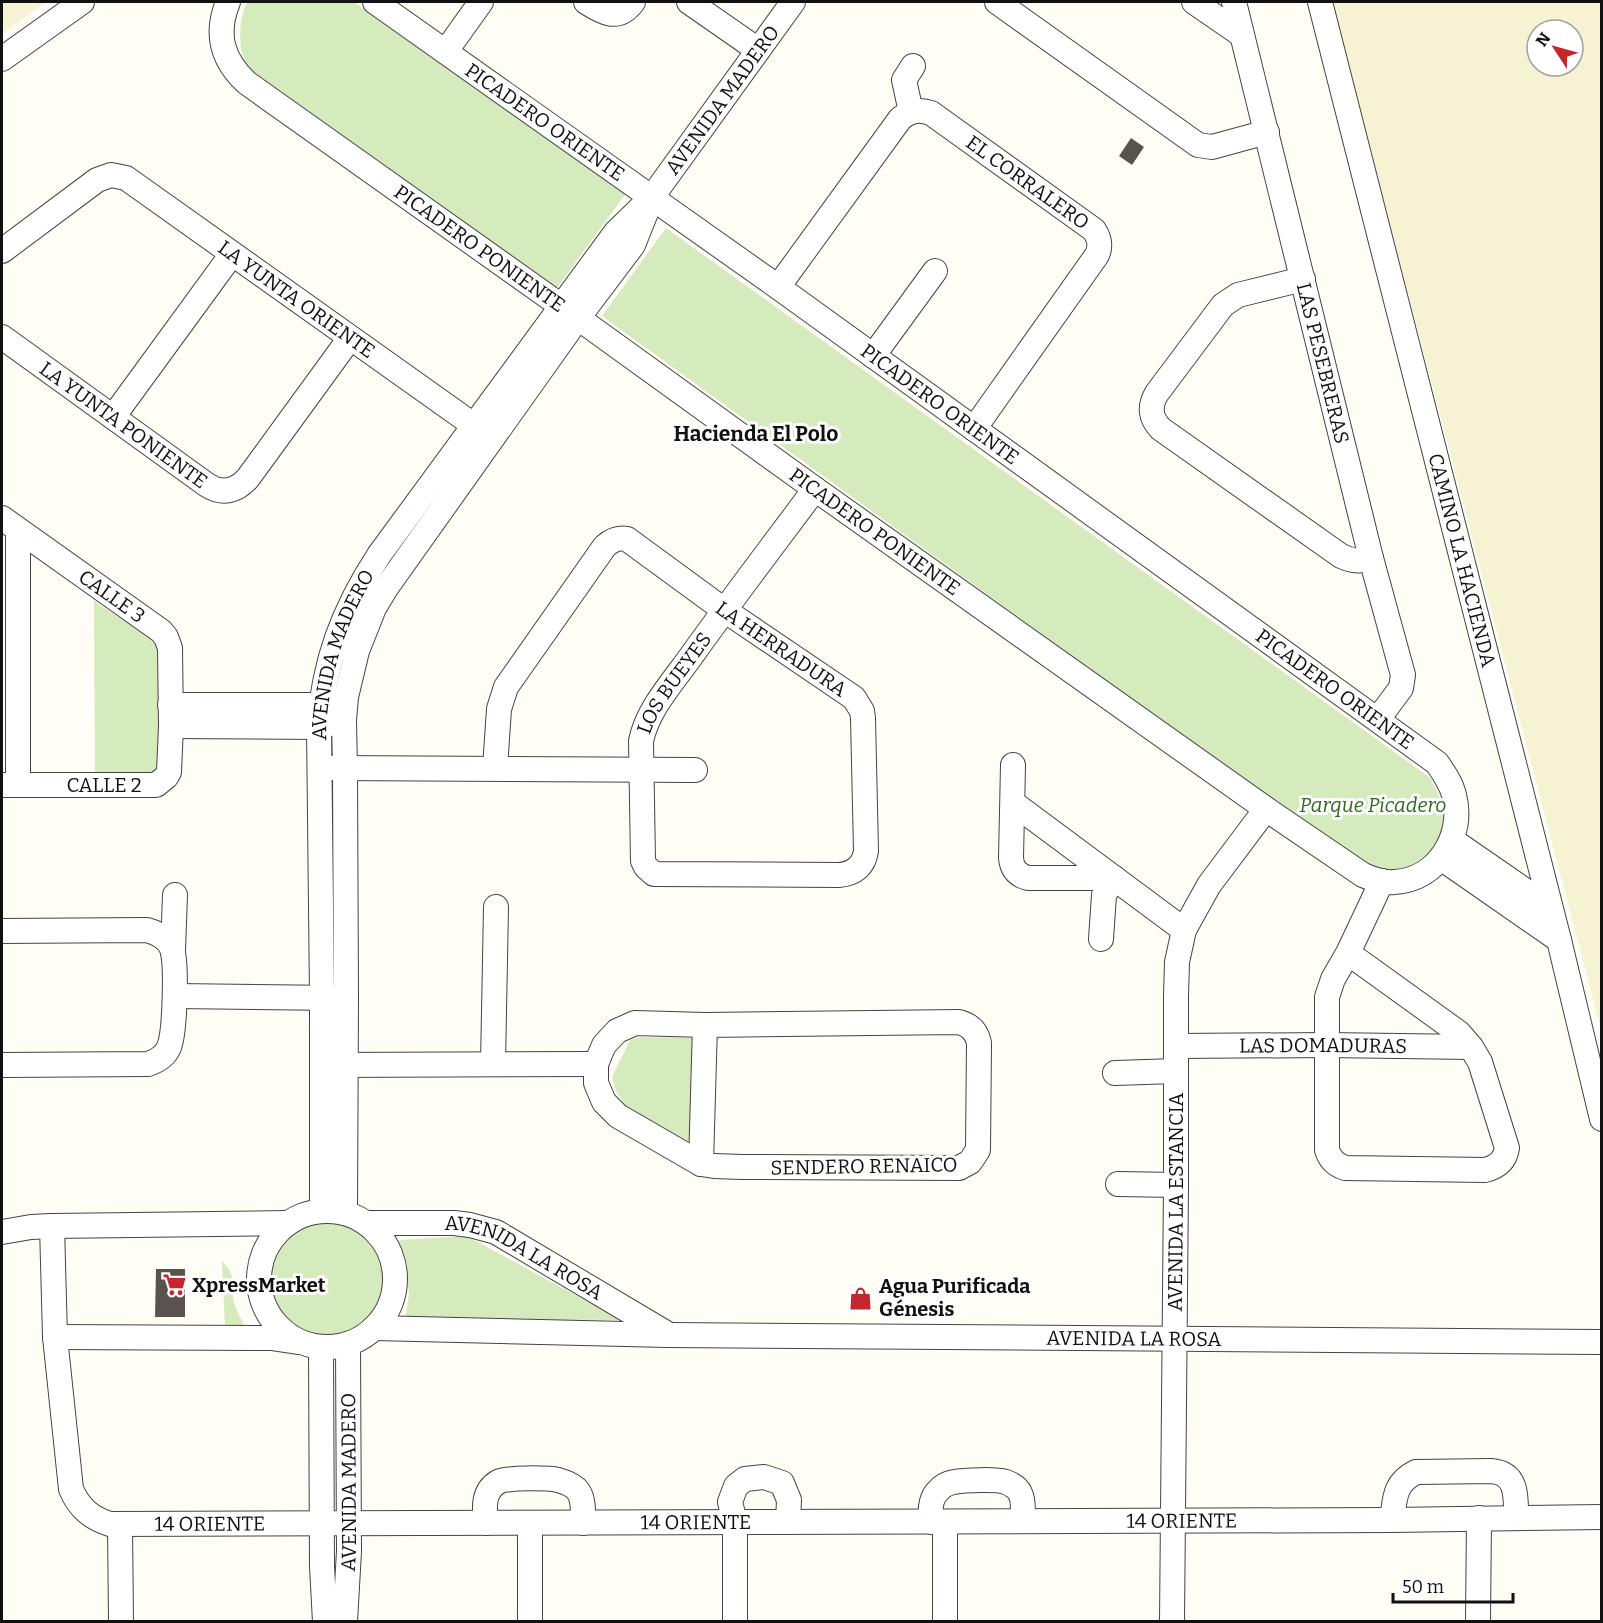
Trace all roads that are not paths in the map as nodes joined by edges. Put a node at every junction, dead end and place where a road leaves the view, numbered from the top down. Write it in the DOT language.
graph roads {
  1 [pos="82,2"];
  2 [pos="227,2"];
  3 [pos="375,2"];
  4 [pos="481,2"];
  5 [pos="586,2"];
  6 [pos="689,2"];
  7 [pos="793,2"];
  8 [pos="997,2"];
  9 [pos="1194,2"];
  10 [pos="1234,2"];
  11 [pos="1320,2"];
  12 [pos="631,4"];
  13 [pos="1242,35"];
  14 [pos="758,50"];
  15 [pos="446,51"];
  16 [pos="2,59"];
  17 [pos="913,66"];
  18 [pos="911,112"];
  19 [pos="1267,132"];
  20 [pos="652,197"];
  21 [pos="2,251"];
  22 [pos="232,254"];
  23 [pos="934,271"];
  24 [pos="1304,279"];
  25 [pos="778,287"];
  26 [pos="570,312"];
  27 [pos="2,337"];
  28 [pos="350,338"];
  29 [pos="873,356"];
  30 [pos="113,417"];
  31 [pos="974,429"];
  32 [pos="484,433"];
  33 [pos="815,489"];
  34 [pos="10,524"];
  35 [pos="1371,558"];
  36 [pos="724,610"];
  37 [pos="171,716"];
  38 [pos="320,716"];
  39 [pos="1378,719"];
  40 [pos="344,720"];
  41 [pos="1013,765"];
  42 [pos="320,768"];
  43 [pos="345,768"];
  44 [pos="495,768"];
  45 [pos="641,770"];
  46 [pos="695,770"];
  47 [pos="10,785"];
  48 [pos="1013,803"];
  49 [pos="1266,809"];
  50 [pos="1447,849"];
  51 [pos="654,874"];
  52 [pos="1114,878"];
  53 [pos="1382,881"];
  54 [pos="175,895"];
  55 [pos="496,907"];
  56 [pos="1550,908"];
  57 [pos="1184,930"];
  58 [pos="2,931"];
  59 [pos="1101,939"];
  60 [pos="1559,940"];
  61 [pos="173,950"];
  62 [pos="1348,953"];
  63 [pos="175,996"];
  64 [pos="322,998"];
  65 [pos="346,998"];
  66 [pos="705,1025"];
  67 [pos="1327,1045"];
  68 [pos="1176,1046"];
  69 [pos="1471,1047"];
  70 [pos="493,1064"];
  71 [pos="596,1064"];
  72 [pos="2,1065"];
  73 [pos="321,1065"];
  74 [pos="345,1065"];
  75 [pos="1176,1071"];
  76 [pos="1115,1073"];
  77 [pos="1602,1119"];
  78 [pos="701,1164"];
  79 [pos="1118,1185"];
  80 [pos="1176,1185"];
  81 [pos="333,1212"];
  82 [pos="287,1223"];
  83 [pos="367,1223"];
  84 [pos="203,1225"];
  85 [pos="52,1226"];
  86 [pos="2,1232"];
  87 [pos="263,1256"];
  88 [pos="374,1328"];
  89 [pos="668,1335"];
  90 [pos="55,1337"];
  91 [pos="1175,1338"];
  92 [pos="1602,1342"];
  93 [pos="348,1344"];
  94 [pos="312,1345"];
  95 [pos="1602,1517"];
  96 [pos="1479,1518"];
  97 [pos="1516,1518"];
  98 [pos="1392,1520"];
  99 [pos="1022,1521"];
  100 [pos="1173,1521"];
  101 [pos="735,1522"];
  102 [pos="788,1522"];
  103 [pos="938,1522"];
  104 [pos="349,1523"];
  105 [pos="486,1523"];
  106 [pos="530,1523"];
  107 [pos="583,1523"];
  108 [pos="322,1524"];
  109 [pos="120,1525"];
  110 [pos="121,1622"];
  111 [pos="325,1622"];
  112 [pos="345,1622"];
  113 [pos="530,1622"];
  114 [pos="735,1622"];
  115 [pos="945,1622"];
  116 [pos="1172,1622"];
  117 [pos="1478,1622"];
  1 -- 16 [label="street"];
  2 -- 26 [label="street, PICADERO PONIENTE"];
  3 -- 15 [label="street, PICADERO ORIENTE"];
  4 -- 15 [label="street"];
  5 -- 12 [label="street"];
  6 -- 14 [label="street"];
  7 -- 14 [label="street, AVENIDA MADERO"];
  8 -- 19 [label="street"];
  9 -- 13 [label="street"];
  10 -- 13 [label="street, LAS PESEBRERAS"];
  11 -- 56 [label="street, CAMINO LA HACIENDA"];
  13 -- 19 [label="street, LAS PESEBRERAS"];
  14 -- 20 [label="street, AVENIDA MADERO"];
  15 -- 20 [label="street, PICADERO ORIENTE"];
  17 -- 18 [label="street"];
  18 -- 25 [label="street"];
  18 -- 31 [label="street, EL CORRALERO"];
  19 -- 24 [label="street, LAS PESEBRERAS"];
  20 -- 25 [label="street, PICADERO ORIENTE"];
  20 -- 26 [label="street, AVENIDA MADERO"];
  21 -- 22 [label="street, LA YUNTA ORIENTE"];
  22 -- 28 [label="street, LA YUNTA ORIENTE"];
  22 -- 30 [label="street"];
  23 -- 29 [label="street"];
  24 -- 35 [label="street, LAS PESEBRERAS"];
  24 -- 35 [label="street"];
  25 -- 29 [label="street, PICADERO ORIENTE"];
  26 -- 32 [label="street, AVENIDA MADERO"];
  26 -- 33 [label="street, PICADERO PONIENTE"];
  27 -- 30 [label="street, LA YUNTA PONIENTE"];
  28 -- 30 [label="street, LA YUNTA PONIENTE"];
  28 -- 32 [label="street, LA YUNTA ORIENTE"];
  29 -- 31 [label="street, PICADERO ORIENTE"];
  31 -- 39 [label="street, PICADERO ORIENTE"];
  32 -- 38 [label="street, AVENIDA MADERO"];
  32 -- 40 [label="street, AVENIDA MADERO"];
  33 -- 36 [label="street, LOS BUEYES"];
  33 -- 49 [label="street, PICADERO PONIENTE"];
  34 -- 37 [label="street, CALLE 3"];
  34 -- 47 [label="street"];
  35 -- 39 [label="street, LAS PESEBRERAS"];
  36 -- 44 [label="street, LA HERRADURA"];
  36 -- 45 [label="street, LOS BUEYES"];
  36 -- 51 [label="street, LA HERRADURA"];
  37 -- 38 [label="street"];
  37 -- 47 [label="street, CALLE 2"];
  38 -- 40 [label="street"];
  38 -- 42 [label="street, AVENIDA MADERO"];
  39 -- 50 [label="street, PICADERO ORIENTE"];
  40 -- 43 [label="street, AVENIDA MADERO"];
  41 -- 48 [label="street"];
  42 -- 43 [label="street"];
  42 -- 64 [label="street, AVENIDA MADERO"];
  43 -- 44 [label="street"];
  43 -- 65 [label="street, AVENIDA MADERO"];
  44 -- 45 [label="street"];
  45 -- 46 [label="street"];
  45 -- 51 [label="street, LOS BUEYES"];
  48 -- 52 [label="street"];
  48 -- 52 [label="street"];
  49 -- 53 [label="street, PICADERO PONIENTE"];
  49 -- 57 [label="street, AVENIDA LA ESTANCIA"];
  50 -- 53 [label="street, PICADERO PONIENTE"];
  50 -- 56 [label="street"];
  50 -- 60 [label="street"];
  52 -- 57 [label="street"];
  52 -- 59 [label="street"];
  53 -- 62 [label="street"];
  54 -- 61 [label="street"];
  55 -- 70 [label="street"];
  56 -- 60 [label="street, CAMINO LA HACIENDA"];
  57 -- 68 [label="street, AVENIDA LA ESTANCIA"];
  58 -- 61 [label="street"];
  60 -- 77 [label="street, CAMINO LA HACIENDA"];
  61 -- 63 [label="street"];
  62 -- 67 [label="street"];
  62 -- 69 [label="street"];
  63 -- 64 [label="street"];
  63 -- 72 [label="street"];
  64 -- 65 [label="street"];
  64 -- 73 [label="street, AVENIDA MADERO"];
  65 -- 74 [label="street, AVENIDA MADERO"];
  66 -- 71 [label="street, SENDERO RENAICO"];
  66 -- 78 [label="street"];
  66 -- 78 [label="street, SENDERO RENAICO"];
  67 -- 68 [label="street, LAS DOMADURAS"];
  67 -- 69 [label="street, LAS DOMADURAS"];
  67 -- 69 [label="street"];
  68 -- 75 [label="street, AVENIDA LA ESTANCIA"];
  70 -- 71 [label="street"];
  70 -- 74 [label="street"];
  71 -- 78 [label="street, SENDERO RENAICO"];
  73 -- 74 [label="street"];
  73 -- 81 [label="street, AVENIDA MADERO"];
  74 -- 81 [label="street, AVENIDA MADERO"];
  75 -- 76 [label="street"];
  75 -- 80 [label="street, AVENIDA LA ESTANCIA"];
  79 -- 80 [label="street"];
  80 -- 91 [label="street, AVENIDA LA ESTANCIA"];
  81 -- 82 [label="street"];
  81 -- 83 [label="street"];
  82 -- 84 [label="street"];
  82 -- 87 [label="street"];
  83 -- 88 [label="street"];
  83 -- 89 [label="street, AVENIDA LA ROSA"];
  84 -- 85 [label="street"];
  84 -- 87 [label="street"];
  85 -- 86 [label="street"];
  85 -- 90 [label="street, 14 ORIENTE"];
  87 -- 94 [label="street"];
  88 -- 89 [label="street, AVENIDA LA ROSA"];
  88 -- 93 [label="street"];
  89 -- 91 [label="street, AVENIDA LA ROSA"];
  90 -- 94 [label="street"];
  90 -- 109 [label="street, 14 ORIENTE"];
  91 -- 92 [label="street, AVENIDA LA ROSA"];
  91 -- 100 [label="street, AVENIDA LA ESTANCIA"];
  93 -- 94 [label="street"];
  93 -- 104 [label="street, AVENIDA MADERO"];
  94 -- 108 [label="street, AVENIDA MADERO"];
  95 -- 97 [label="street, 14 ORIENTE"];
  96 -- 97 [label="street, 14 ORIENTE"];
  96 -- 98 [label="street, 14 ORIENTE"];
  96 -- 117 [label="street"];
  97 -- 98 [label="street"];
  98 -- 100 [label="street, 14 ORIENTE"];
  99 -- 100 [label="street, 14 ORIENTE"];
  99 -- 103 [label="street, 14 ORIENTE"];
  99 -- 103 [label="street"];
  100 -- 116 [label="street, AVENIDA LA ESTANCIA"];
  101 -- 102 [label="street, 14 ORIENTE"];
  101 -- 102 [label="street"];
  101 -- 107 [label="street, 14 ORIENTE"];
  101 -- 114 [label="street"];
  102 -- 103 [label="street, 14 ORIENTE"];
  103 -- 115 [label="street"];
  104 -- 105 [label="street, 14 ORIENTE"];
  104 -- 108 [label="street, 14 ORIENTE"];
  104 -- 112 [label="street, AVENIDA MADERO"];
  105 -- 106 [label="street, 14 ORIENTE"];
  105 -- 107 [label="street"];
  106 -- 107 [label="street, 14 ORIENTE"];
  106 -- 113 [label="street"];
  108 -- 109 [label="street, 14 ORIENTE"];
  108 -- 111 [label="street, AVENIDA MADERO"];
  109 -- 110 [label="street"];
}
